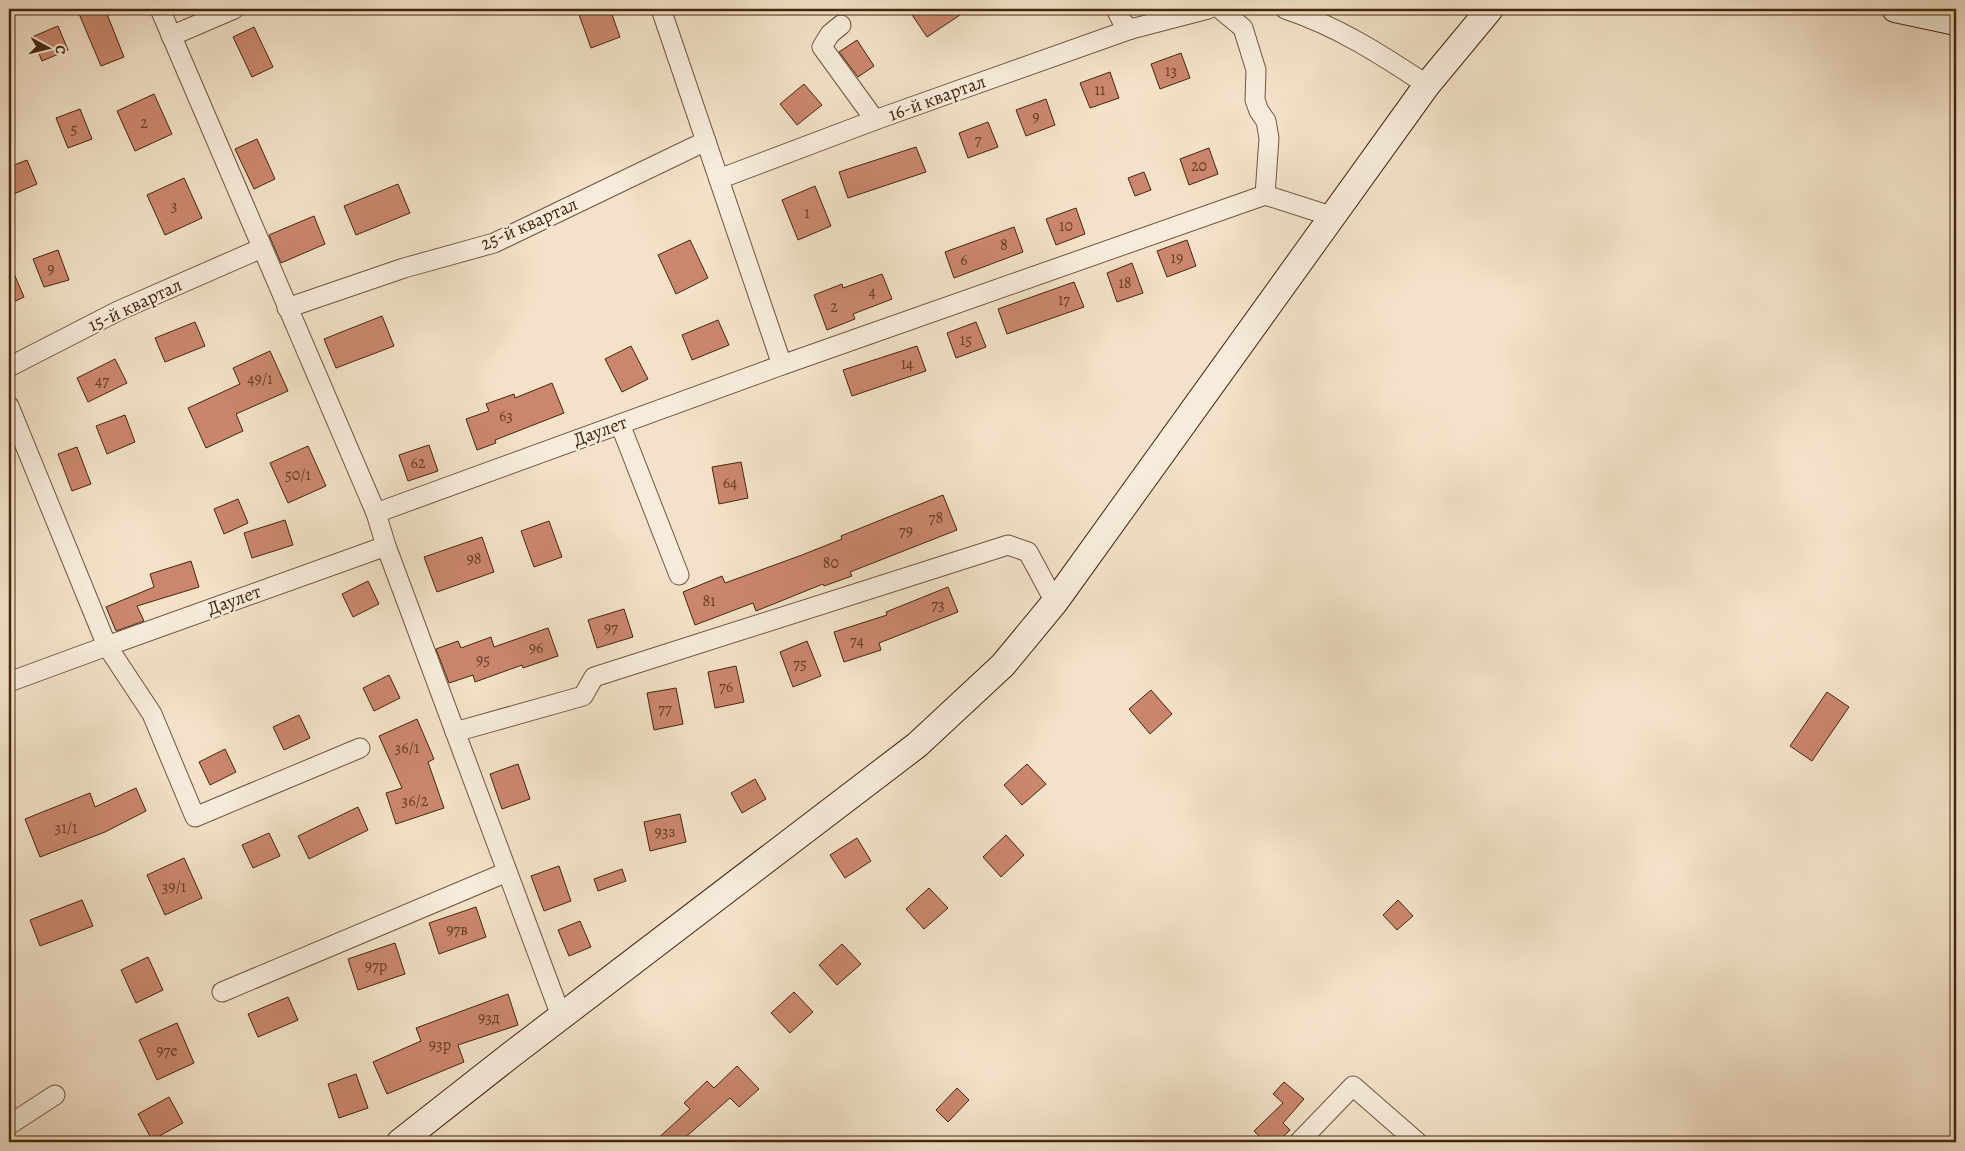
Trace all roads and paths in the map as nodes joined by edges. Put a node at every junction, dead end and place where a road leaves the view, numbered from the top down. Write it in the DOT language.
graph roads {
  1 [pos="160,9"];
  2 [pos="234,9"];
  3 [pos="661,9"];
  4 [pos="1116,9"];
  5 [pos="1208,9"];
  6 [pos="1220,9"];
  7 [pos="1286,9"];
  8 [pos="1490,9"];
  9 [pos="1895,9"];
  10 [pos="1956,22"];
  11 [pos="841,24"];
  12 [pos="1131,29"];
  13 [pos="171,36"];
  14 [pos="1427,85"];
  15 [pos="875,120"];
  16 [pos="706,141"];
  17 [pos="719,179"];
  18 [pos="1265,196"];
  19 [pos="1334,217"];
  20 [pos="262,248"];
  21 [pos="288,308"];
  22 [pos="782,365"];
  23 [pos="9,367"];
  24 [pos="9,406"];
  25 [pos="620,424"];
  26 [pos="376,513"];
  27 [pos="386,546"];
  28 [pos="679,575"];
  29 [pos="1055,602"];
  30 [pos="107,646"];
  31 [pos="9,682"];
  32 [pos="455,732"];
  33 [pos="360,748"];
  34 [pos="507,872"];
  35 [pos="222,992"];
  36 [pos="561,1016"];
  37 [pos="55,1095"];
  38 [pos="9,1125"];
  39 [pos="400,1142"];
  40 [pos="1299,1142"];
  41 [pos="1417,1142"];
  1 -- 13 [label="street"];
  2 -- 13 [label="street"];
  3 -- 16 [label="street"];
  4 -- 12 [label="street"];
  5 -- 12 [label="street, 16-й квартал"];
  6 -- 18 [label="street"];
  7 -- 14 [label="street"];
  8 -- 14 [label="street"];
  9 -- 10 [label="street"];
  11 -- 15 [label="street"];
  12 -- 15 [label="street, 16-й квартал"];
  13 -- 20 [label="street"];
  14 -- 19 [label="street"];
  15 -- 17 [label="street, 16-й квартал"];
  16 -- 17 [label="street"];
  16 -- 21 [label="street, 25-й квартал"];
  17 -- 22 [label="street"];
  18 -- 19 [label="street"];
  18 -- 22 [label="street, Даулет"];
  19 -- 29 [label="street"];
  20 -- 21 [label="street"];
  20 -- 23 [label="street, 15-й квартал"];
  21 -- 26 [label="street"];
  22 -- 25 [label="street, Даулет"];
  24 -- 30 [label="street"];
  25 -- 26 [label="street, Даулет"];
  25 -- 28 [label="street"];
  26 -- 27 [label="street"];
  27 -- 30 [label="street, Даулет"];
  27 -- 32 [label="street"];
  29 -- 32 [label="street"];
  29 -- 36 [label="street"];
  30 -- 31 [label="street, Даулет"];
  30 -- 33 [label="street"];
  32 -- 34 [label="street"];
  34 -- 35 [label="street"];
  34 -- 36 [label="street"];
  36 -- 39 [label="street"];
  37 -- 38 [label="street"];
  40 -- 41 [label="street"];
}
